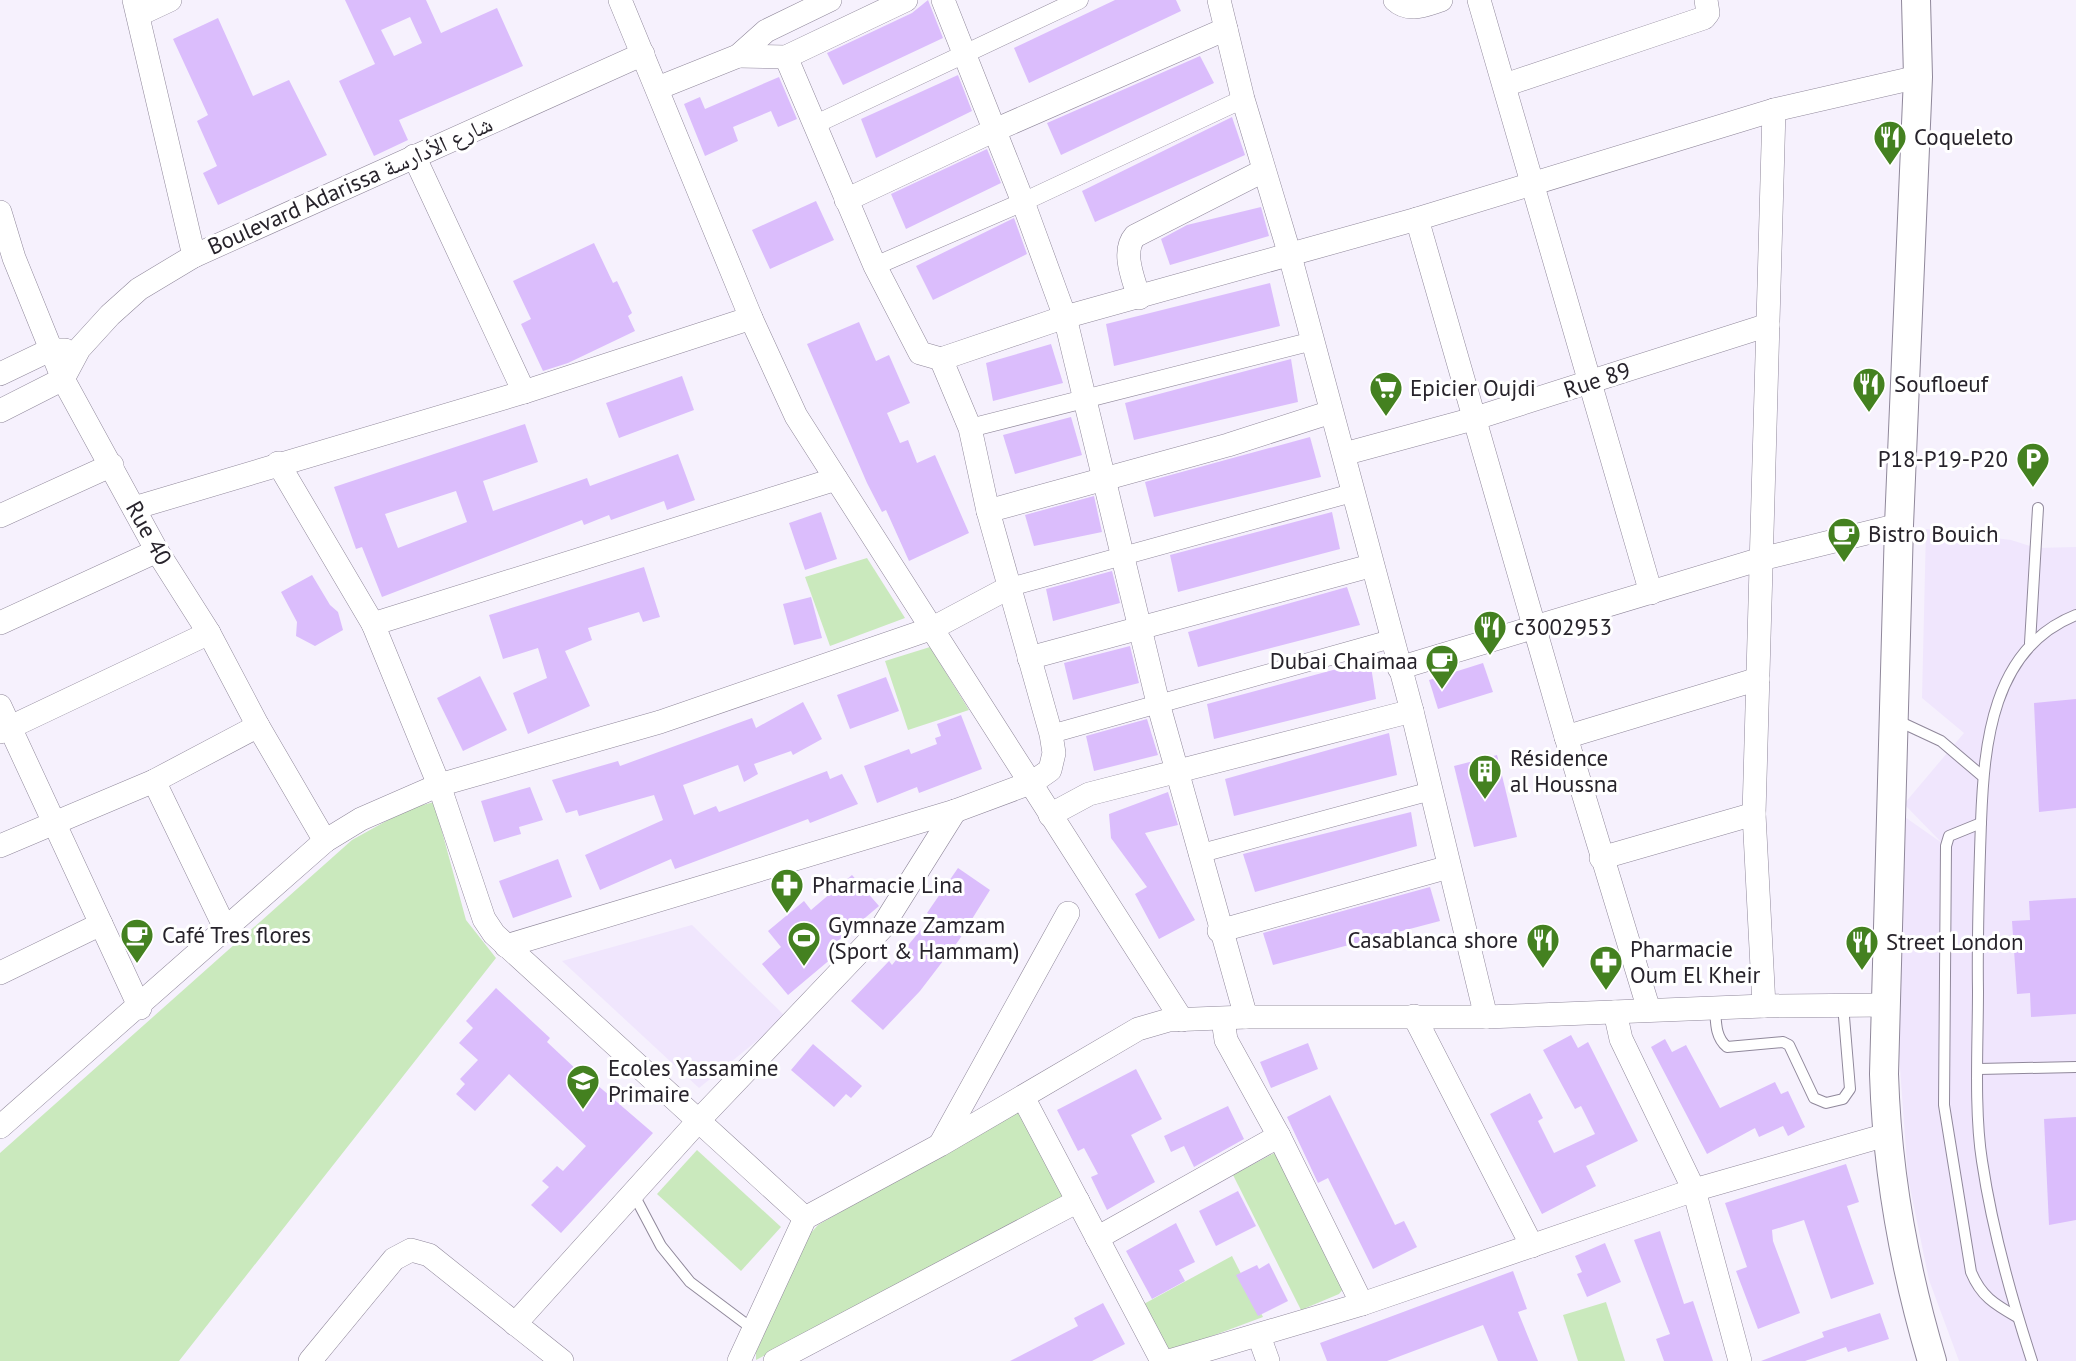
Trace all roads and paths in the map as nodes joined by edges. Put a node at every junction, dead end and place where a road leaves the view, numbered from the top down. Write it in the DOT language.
graph roads {
  1 [pos="170,0"];
  2 [pos="620,0"];
  3 [pos="906,0"];
  4 [pos="943,0"];
  5 [pos="1079,0"];
  6 [pos="1219,0"];
  7 [pos="1395,0"];
  8 [pos="1441,0"];
  9 [pos="1479,0"];
  10 [pos="1706,0"];
  11 [pos="1916,0"];
  12 [pos="826,1"];
  13 [pos="136,8"];
  14 [pos="1226,29"];
  15 [pos="838,32"];
  16 [pos="643,54"];
  17 [pos="964,55"];
  18 [pos="738,56"];
  19 [pos="786,57"];
  20 [pos="1918,77"];
  21 [pos="1505,85"];
  22 [pos="658,88"];
  23 [pos="1243,99"];
  24 [pos="1774,110"];
  25 [pos="814,125"];
  26 [pos="995,130"];
  27 [pos="414,156"];
  28 [pos="1263,171"];
  29 [pos="1534,181"];
  30 [pos="846,200"];
  31 [pos="1023,202"];
  32 [pos="0,212"];
  33 [pos="1417,219"];
  34 [pos="1289,252"];
  35 [pos="194,256"];
  36 [pos="7,261"];
  37 [pos="875,266"];
  38 [pos="1139,298"];
  39 [pos="1065,317"];
  40 [pos="751,318"];
  41 [pos="1768,325"];
  42 [pos="1313,341"];
  43 [pos="79,349"];
  44 [pos="50,350"];
  45 [pos="942,359"];
  46 [pos="0,374"];
  47 [pos="64,379"];
  48 [pos="1591,382"];
  49 [pos="524,392"];
  50 [pos="1084,400"];
  51 [pos="0,411"];
  52 [pos="1331,412"];
  53 [pos="1473,419"];
  54 [pos="970,428"];
  55 [pos="1344,454"];
  56 [pos="278,463"];
  57 [pos="112,465"];
  58 [pos="1102,478"];
  59 [pos="836,479"];
  60 [pos="1352,492"];
  61 [pos="134,508"];
  62 [pos="2038,508"];
  63 [pos="988,511"];
  64 [pos="0,516"];
  65 [pos="1899,524"];
  66 [pos="157,551"];
  67 [pos="1122,554"];
  68 [pos="1761,559"];
  69 [pos="1370,566"];
  70 [pos="1010,587"];
  71 [pos="1651,593"];
  72 [pos="2076,615"];
  73 [pos="0,623"];
  74 [pos="373,624"];
  75 [pos="933,628"];
  76 [pos="1534,628"];
  77 [pos="1141,629"];
  78 [pos="209,633"];
  79 [pos="1391,639"];
  80 [pos="2030,643"];
  81 [pos="1029,658"];
  82 [pos="1399,668"];
  83 [pos="1758,679"];
  84 [pos="1158,704"];
  85 [pos="0,706"];
  86 [pos="1412,711"];
  87 [pos="1893,719"];
  88 [pos="258,726"];
  89 [pos="5,730"];
  90 [pos="1051,734"];
  91 [pos="1566,737"];
  92 [pos="1177,769"];
  93 [pos="1981,775"];
  94 [pos="153,781"];
  95 [pos="1033,782"];
  96 [pos="439,785"];
  97 [pos="1431,791"];
  98 [pos="955,811"];
  99 [pos="1754,814"];
  100 [pos="1050,815"];
  101 [pos="53,822"];
  102 [pos="1981,823"];
  103 [pos="326,841"];
  104 [pos="0,846"];
  105 [pos="1198,854"];
  106 [pos="1601,858"];
  107 [pos="1449,867"];
  108 [pos="1068,913"];
  109 [pos="101,923"];
  110 [pos="226,930"];
  111 [pos="1219,931"];
  112 [pos="506,946"];
  113 [pos="0,973"];
  114 [pos="1843,1005"];
  115 [pos="1886,1005"];
  116 [pos="1764,1006"];
  117 [pos="140,1007"];
  118 [pos="1715,1007"];
  119 [pos="1649,1010"];
  120 [pos="1615,1012"];
  121 [pos="1414,1016"];
  122 [pos="1486,1017"];
  123 [pos="1234,1018"];
  124 [pos="1182,1020"];
  125 [pos="2076,1067"];
  126 [pos="1979,1069"];
  127 [pos="1023,1097"];
  128 [pos="700,1119"];
  129 [pos="0,1127"];
  130 [pos="1886,1135"];
  131 [pos="1279,1136"];
  132 [pos="940,1145"];
  133 [pos="1694,1191"];
  134 [pos="633,1193"];
  135 [pos="1078,1201"];
  136 [pos="805,1217"];
  137 [pos="1097,1238"];
  138 [pos="1532,1246"];
  139 [pos="1362,1304"];
  140 [pos="2017,1317"];
  141 [pos="515,1324"];
  142 [pos="754,1330"];
  143 [pos="1259,1336"];
  144 [pos="310,1361"];
  145 [pos="562,1361"];
  146 [pos="739,1361"];
  147 [pos="775,1361"];
  148 [pos="1163,1361"];
  149 [pos="1169,1361"];
  150 [pos="1268,1361"];
  151 [pos="1740,1361"];
  152 [pos="1932,1361"];
  153 [pos="2032,1361"];
  1 -- 13 [label="street"];
  2 -- 16 [label="street"];
  3 -- 15 [label="street"];
  4 -- 17 [label="street"];
  5 -- 17 [label="street"];
  6 -- 14 [label="street"];
  7 -- 8 [label="street"];
  9 -- 21 [label="street"];
  10 -- 21 [label="street"];
  11 -- 20 [label="street"];
  12 -- 15 [label="street"];
  12 -- 18 [label="street"];
  13 -- 35 [label="street"];
  14 -- 23 [label="street"];
  14 -- 26 [label="street"];
  15 -- 19 [label="street"];
  16 -- 22 [label="street"];
  16 -- 27 [label="street, Boulevard Adarissa شارع الأدارسة"];
  17 -- 25 [label="street"];
  17 -- 26 [label="street"];
  18 -- 19 [label="street"];
  18 -- 22 [label="street"];
  19 -- 25 [label="street"];
  20 -- 24 [label="street"];
  20 -- 65 [label="street"];
  21 -- 29 [label="street"];
  22 -- 40 [label="street"];
  23 -- 28 [label="street"];
  23 -- 31 [label="street"];
  24 -- 29 [label="street"];
  24 -- 41 [label="street"];
  25 -- 30 [label="street"];
  26 -- 30 [label="street"];
  26 -- 31 [label="street"];
  27 -- 35 [label="street, Boulevard Adarissa شارع الأدارسة"];
  27 -- 49 [label="street"];
  28 -- 34 [label="street"];
  28 -- 38 [label="street"];
  29 -- 33 [label="street"];
  29 -- 48 [label="street"];
  30 -- 37 [label="street"];
  31 -- 37 [label="street"];
  31 -- 39 [label="street"];
  32 -- 36 [label="street, Rue 40"];
  33 -- 34 [label="street"];
  33 -- 53 [label="street"];
  34 -- 38 [label="street"];
  34 -- 42 [label="street"];
  35 -- 43 [label="street, Boulevard Adarissa شارع الأدارسة"];
  36 -- 44 [label="street, Rue 40"];
  37 -- 45 [label="street"];
  38 -- 39 [label="street"];
  39 -- 45 [label="street"];
  39 -- 50 [label="street"];
  40 -- 49 [label="street"];
  40 -- 59 [label="street"];
  41 -- 48 [label="street, Rue 89"];
  41 -- 68 [label="street"];
  42 -- 50 [label="street"];
  42 -- 52 [label="street"];
  43 -- 44 [label="street"];
  43 -- 47 [label="street, Boulevard Adarissa شارع الأدارسة"];
  44 -- 46 [label="street"];
  44 -- 47 [label="street, Rue 40"];
  45 -- 54 [label="street"];
  47 -- 51 [label="street"];
  47 -- 57 [label="street, Rue 40"];
  48 -- 53 [label="street, Rue 89"];
  48 -- 71 [label="street"];
  49 -- 56 [label="street"];
  50 -- 54 [label="street"];
  50 -- 58 [label="street"];
  52 -- 55 [label="street"];
  52 -- 58 [label="street"];
  53 -- 55 [label="street, Rue 89"];
  53 -- 76 [label="street"];
  54 -- 63 [label="street"];
  55 -- 60 [label="street"];
  56 -- 61 [label="street"];
  56 -- 74 [label="street"];
  57 -- 61 [label="street, Rue 40"];
  57 -- 64 [label="street"];
  58 -- 63 [label="street"];
  58 -- 67 [label="street"];
  59 -- 74 [label="street"];
  59 -- 75 [label="street"];
  60 -- 67 [label="street"];
  60 -- 69 [label="street"];
  61 -- 66 [label="street, Rue 40"];
  62 -- 80 [label="lane"];
  63 -- 70 [label="street"];
  65 -- 68 [label="street"];
  65 -- 87 [label="street"];
  66 -- 73 [label="street"];
  66 -- 78 [label="street, Rue 40"];
  67 -- 70 [label="street"];
  67 -- 77 [label="street"];
  68 -- 71 [label="street"];
  68 -- 83 [label="street"];
  69 -- 77 [label="street"];
  69 -- 79 [label="street"];
  70 -- 75 [label="street"];
  70 -- 81 [label="street"];
  71 -- 76 [label="street"];
  72 -- 80 [label="lane"];
  74 -- 96 [label="street"];
  75 -- 95 [label="street"];
  75 -- 96 [label="street"];
  76 -- 82 [label="street"];
  76 -- 91 [label="street"];
  77 -- 81 [label="street"];
  77 -- 84 [label="street"];
  78 -- 88 [label="street, Rue 40"];
  78 -- 89 [label="street"];
  79 -- 82 [label="street"];
  79 -- 84 [label="street"];
  80 -- 93 [label="lane"];
  81 -- 90 [label="street"];
  82 -- 86 [label="street"];
  83 -- 91 [label="street"];
  83 -- 99 [label="street"];
  84 -- 90 [label="street"];
  84 -- 92 [label="street"];
  85 -- 89 [label="street"];
  86 -- 92 [label="street"];
  86 -- 97 [label="street"];
  87 -- 93 [label="lane"];
  87 -- 115 [label="street"];
  88 -- 94 [label="street"];
  88 -- 103 [label="street, Rue 40"];
  89 -- 101 [label="street"];
  90 -- 95 [label="street"];
  91 -- 106 [label="street"];
  92 -- 100 [label="street"];
  92 -- 105 [label="street"];
  93 -- 102 [label="lane"];
  94 -- 101 [label="street"];
  94 -- 110 [label="street"];
  95 -- 98 [label="street"];
  95 -- 100 [label="street"];
  96 -- 103 [label="street"];
  96 -- 112 [label="street"];
  97 -- 105 [label="street"];
  97 -- 107 [label="street"];
  98 -- 112 [label="street"];
  98 -- 128 [label="street"];
  99 -- 106 [label="street"];
  99 -- 116 [label="street"];
  100 -- 124 [label="street"];
  101 -- 104 [label="street"];
  101 -- 109 [label="street"];
  102 -- 126 [label="lane"];
  102 -- 140 [label="lane"];
  103 -- 110 [label="street"];
  105 -- 111 [label="street"];
  106 -- 119 [label="street"];
  107 -- 111 [label="street"];
  107 -- 122 [label="street"];
  108 -- 132 [label="street"];
  109 -- 113 [label="street"];
  109 -- 117 [label="street"];
  110 -- 117 [label="street"];
  111 -- 123 [label="street"];
  112 -- 128 [label="street"];
  114 -- 115 [label="street"];
  114 -- 116 [label="street"];
  114 -- 118 [label="lane"];
  115 -- 130 [label="street"];
  116 -- 118 [label="street"];
  117 -- 129 [label="street"];
  118 -- 119 [label="street"];
  119 -- 120 [label="street"];
  120 -- 122 [label="street"];
  120 -- 133 [label="street"];
  121 -- 122 [label="street"];
  121 -- 123 [label="street"];
  121 -- 138 [label="street"];
  123 -- 124 [label="street"];
  123 -- 131 [label="street"];
  124 -- 127 [label="street"];
  125 -- 126 [label="lane"];
  126 -- 140 [label="lane"];
  127 -- 132 [label="street"];
  127 -- 135 [label="street"];
  128 -- 134 [label="street"];
  128 -- 136 [label="street"];
  130 -- 133 [label="street"];
  130 -- 152 [label="street"];
  131 -- 137 [label="street"];
  131 -- 139 [label="street"];
  132 -- 136 [label="street"];
  133 -- 138 [label="street"];
  133 -- 151 [label="street"];
  134 -- 141 [label="street"];
  134 -- 142 [label="lane"];
  135 -- 137 [label="street"];
  135 -- 147 [label="street"];
  136 -- 142 [label="street"];
  137 -- 148 [label="street"];
  138 -- 139 [label="street"];
  139 -- 143 [label="street"];
  140 -- 153 [label="lane"];
  141 -- 144 [label="street"];
  141 -- 145 [label="street"];
  142 -- 146 [label="street"];
  143 -- 149 [label="street"];
  143 -- 150 [label="street"];
}
